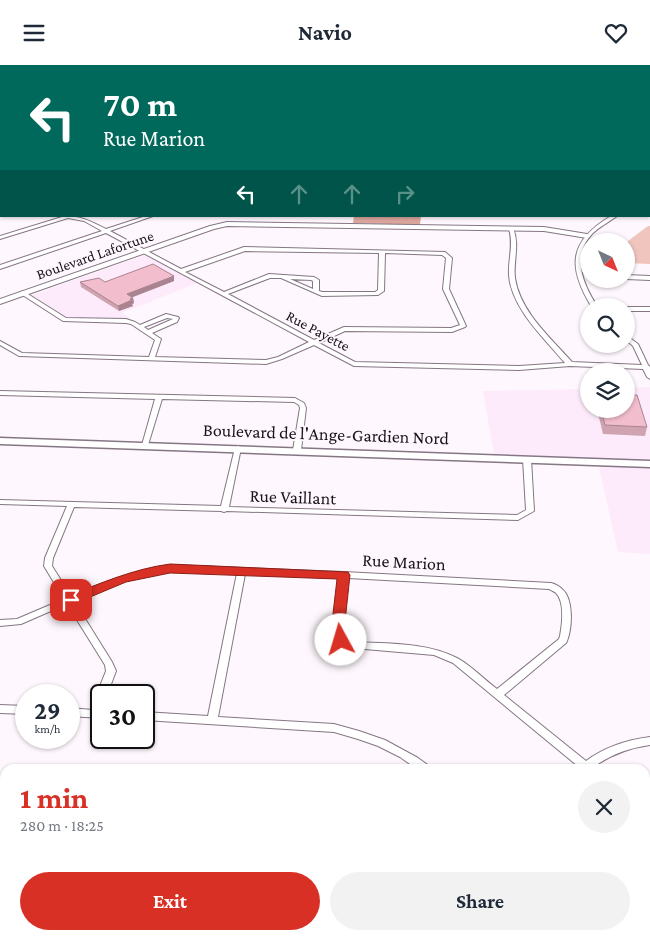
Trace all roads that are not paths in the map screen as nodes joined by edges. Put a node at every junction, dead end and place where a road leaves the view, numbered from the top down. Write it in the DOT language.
graph roads {
  1 [pos="67,217"];
  2 [pos="147,217"];
  3 [pos="614,217"];
  4 [pos="511,229"];
  5 [pos="106,231"];
  6 [pos="591,233"];
  7 [pos="580,235"];
  8 [pos="0,238"];
  9 [pos="580,248"];
  10 [pos="143,251"];
  11 [pos="382,252"];
  12 [pos="0,267"];
  13 [pos="182,271"];
  14 [pos="280,276"];
  15 [pos="580,276"];
  16 [pos="635,277"];
  17 [pos="650,278"];
  18 [pos="23,293"];
  19 [pos="316,293"];
  20 [pos="224,294"];
  21 [pos="0,302"];
  22 [pos="635,309"];
  23 [pos="650,309"];
  24 [pos="139,327"];
  25 [pos="149,332"];
  26 [pos="0,343"];
  27 [pos="313,343"];
  28 [pos="635,344"];
  29 [pos="152,357"];
  30 [pos="570,364"];
  31 [pos="647,367"];
  32 [pos="650,377"];
  33 [pos="0,393"];
  34 [pos="159,397"];
  35 [pos="0,441"];
  36 [pos="145,445"];
  37 [pos="238,448"];
  38 [pos="296,450"];
  39 [pos="527,459"];
  40 [pos="650,464"];
  41 [pos="0,502"];
  42 [pos="71,505"];
  43 [pos="224,510"];
  44 [pos="240,572"];
  45 [pos="344,575"];
  46 [pos="71,600"];
  47 [pos="0,623"];
  48 [pos="106,684"];
  49 [pos="498,694"];
  50 [pos="0,709"];
  51 [pos="15,710"];
  52 [pos="155,717"];
  53 [pos="212,721"];
  54 [pos="650,741"];
  55 [pos="418,764"];
  56 [pos="580,764"];
  57 [pos="589,764"];
  1 -- 5 [label="street, Rue Payette"];
  1 -- 8 [label="street"];
  2 -- 5 [label="street"];
  3 -- 6 [label="street"];
  4 -- 7 [label="street, Boulevard Lafortune"];
  4 -- 10 [label="street, Boulevard Lafortune"];
  4 -- 30 [label="street"];
  5 -- 10 [label="street, Rue Payette"];
  5 -- 12 [label="street"];
  9 -- 15 [label="street"];
  10 -- 13 [label="street, Rue Payette"];
  10 -- 18 [label="street, Boulevard Lafortune"];
  11 -- 13 [label="street"];
  11 -- 19 [label="street"];
  11 -- 27 [label="street"];
  13 -- 20 [label="street, Rue Payette"];
  14 -- 19 [label="street"];
  14 -- 19 [label="street"];
  14 -- 20 [label="street"];
  16 -- 17 [label="street"];
  18 -- 21 [label="street, Boulevard Lafortune"];
  18 -- 24 [label="street"];
  20 -- 27 [label="street, Rue Payette"];
  22 -- 23 [label="street"];
  24 -- 25 [label="street"];
  24 -- 25 [label="street"];
  25 -- 29 [label="street"];
  26 -- 29 [label="street"];
  27 -- 29 [label="street"];
  27 -- 30 [label="street, Rue Payette"];
  28 -- 31 [label="street"];
  30 -- 31 [label="street, Rue Payette"];
  31 -- 32 [label="street"];
  33 -- 34 [label="street"];
  34 -- 36 [label="street"];
  34 -- 38 [label="street"];
  35 -- 36 [label="main road, Boulevard de l'Ange-Gardien Nord"];
  36 -- 37 [label="main road, Boulevard de l'Ange-Gardien Nord"];
  37 -- 38 [label="main road, Boulevard de l'Ange-Gardien Nord"];
  37 -- 43 [label="street"];
  38 -- 39 [label="main road, Boulevard de l'Ange-Gardien Nord"];
  39 -- 40 [label="main road, Boulevard de l'Ange-Gardien Nord"];
  39 -- 43 [label="street, Rue Vaillant"];
  41 -- 42 [label="street, Rue Vaillant"];
  42 -- 43 [label="street, Rue Vaillant"];
  42 -- 46 [label="street"];
  44 -- 45 [label="street, Rue Marion"];
  44 -- 46 [label="street, Rue Marion"];
  44 -- 53 [label="street"];
  45 -- 49 [label="street"];
  45 -- 49 [label="street, Rue Marion"];
  46 -- 47 [label="street, Rue Marion"];
  46 -- 48 [label="street"];
  49 -- 56 [label="street"];
  50 -- 51 [label="street"];
  52 -- 53 [label="street"];
  53 -- 55 [label="street"];
  54 -- 57 [label="street"];
}
